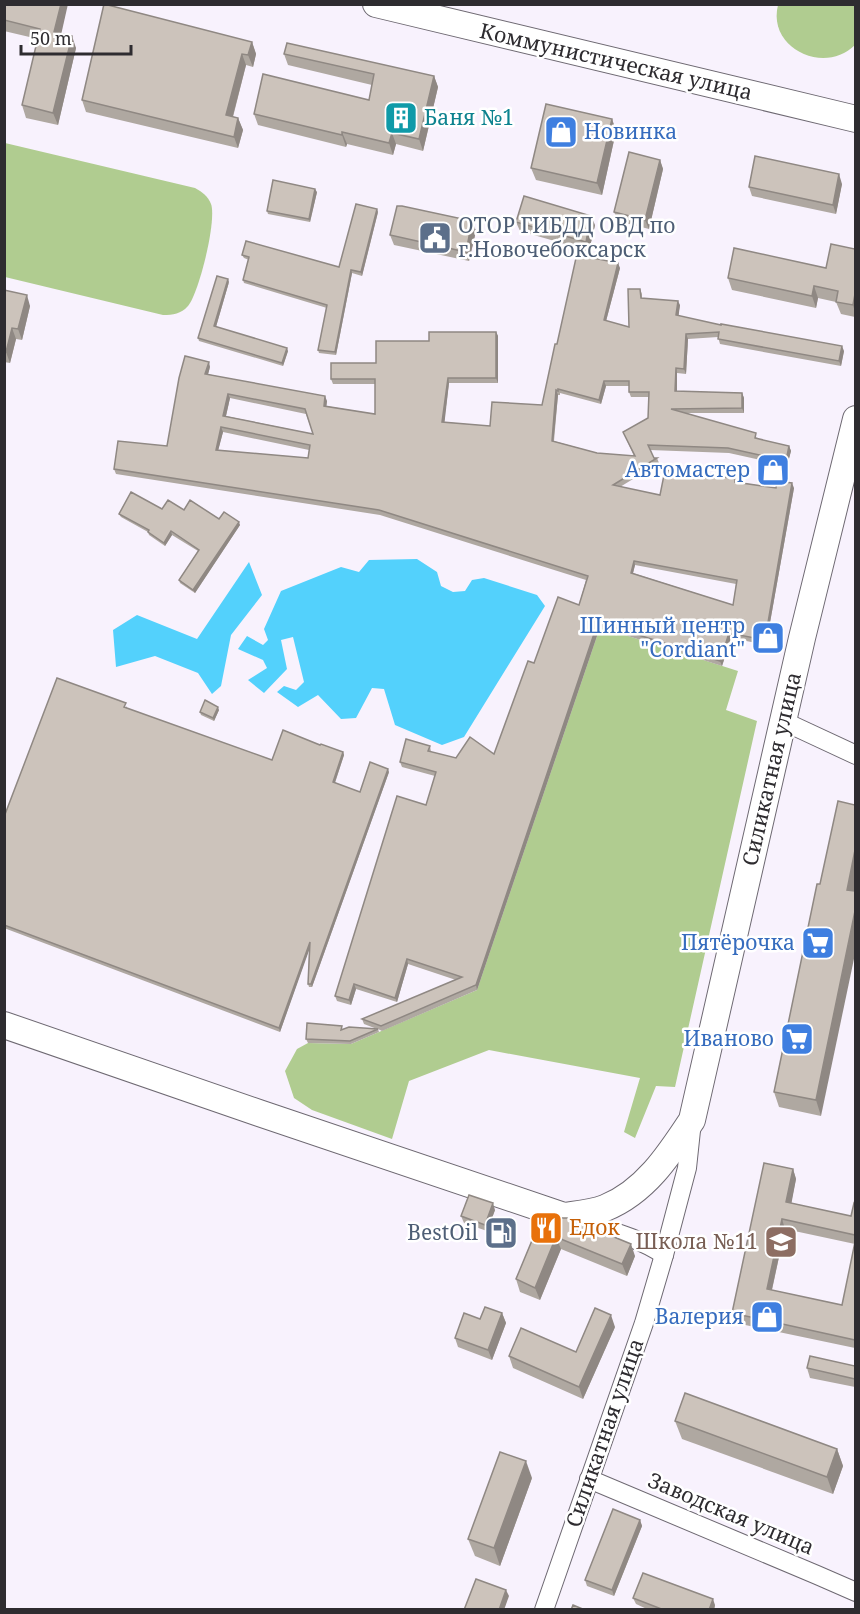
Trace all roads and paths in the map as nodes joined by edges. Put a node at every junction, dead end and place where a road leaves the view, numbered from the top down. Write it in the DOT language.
graph roads {
  1 [pos="376,4"];
  2 [pos="422,10"];
  3 [pos="855,119"];
  4 [pos="855,419"];
  5 [pos="783,721"];
  6 [pos="855,755"];
  7 [pos="4,1025"];
  8 [pos="692,1120"];
  9 [pos="564,1216"];
  10 [pos="664,1255"];
  11 [pos="589,1479"];
  12 [pos="855,1592"];
  13 [pos="544,1610"];
  1 -- 2 [label="street, Коммунистическая улица"];
  2 -- 3 [label="street, Коммунистическая улица"];
  4 -- 5 [label="street, Силикатная улица"];
  5 -- 6 [label="street"];
  5 -- 8 [label="street, Силикатная улица"];
  7 -- 9 [label="street"];
  8 -- 9 [label="street, Силикатная улица"];
  8 -- 10 [label="street, Силикатная улица"];
  9 -- 10 [label="street"];
  10 -- 11 [label="street, Силикатная улица"];
  11 -- 12 [label="street, Заводская улица"];
  11 -- 13 [label="street, Силикатная улица"];
}
